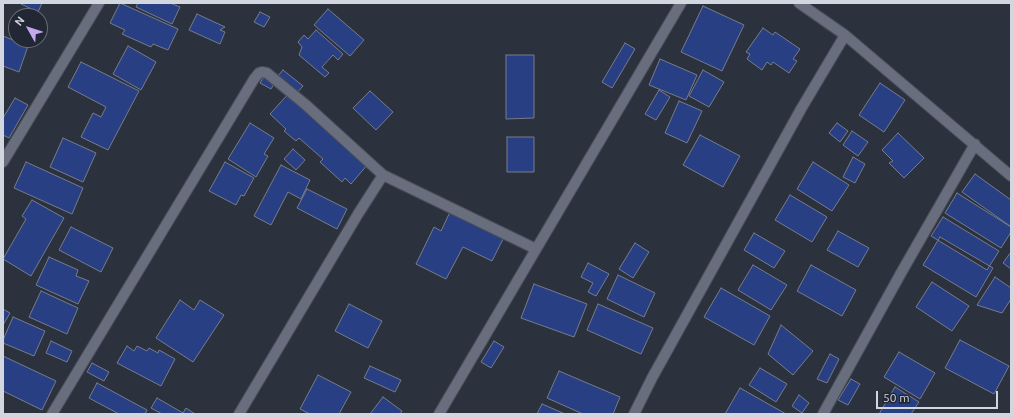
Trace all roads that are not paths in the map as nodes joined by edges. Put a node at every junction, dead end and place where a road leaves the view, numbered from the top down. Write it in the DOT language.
graph roads {
  1 [pos="99,3"];
  2 [pos="681,3"];
  3 [pos="799,3"];
  4 [pos="845,36"];
  5 [pos="975,144"];
  6 [pos="3,162"];
  7 [pos="383,176"];
  8 [pos="1011,176"];
  9 [pos="536,249"];
  10 [pos="52,414"];
  11 [pos="239,414"];
  12 [pos="439,414"];
  13 [pos="634,414"];
  14 [pos="823,414"];
  1 -- 6 [label="street"];
  2 -- 9 [label="street"];
  3 -- 4 [label="street"];
  4 -- 5 [label="street"];
  4 -- 13 [label="street"];
  5 -- 8 [label="street"];
  5 -- 14 [label="street"];
  7 -- 9 [label="street"];
  7 -- 10 [label="street"];
  7 -- 11 [label="street"];
  9 -- 12 [label="street"];
}
